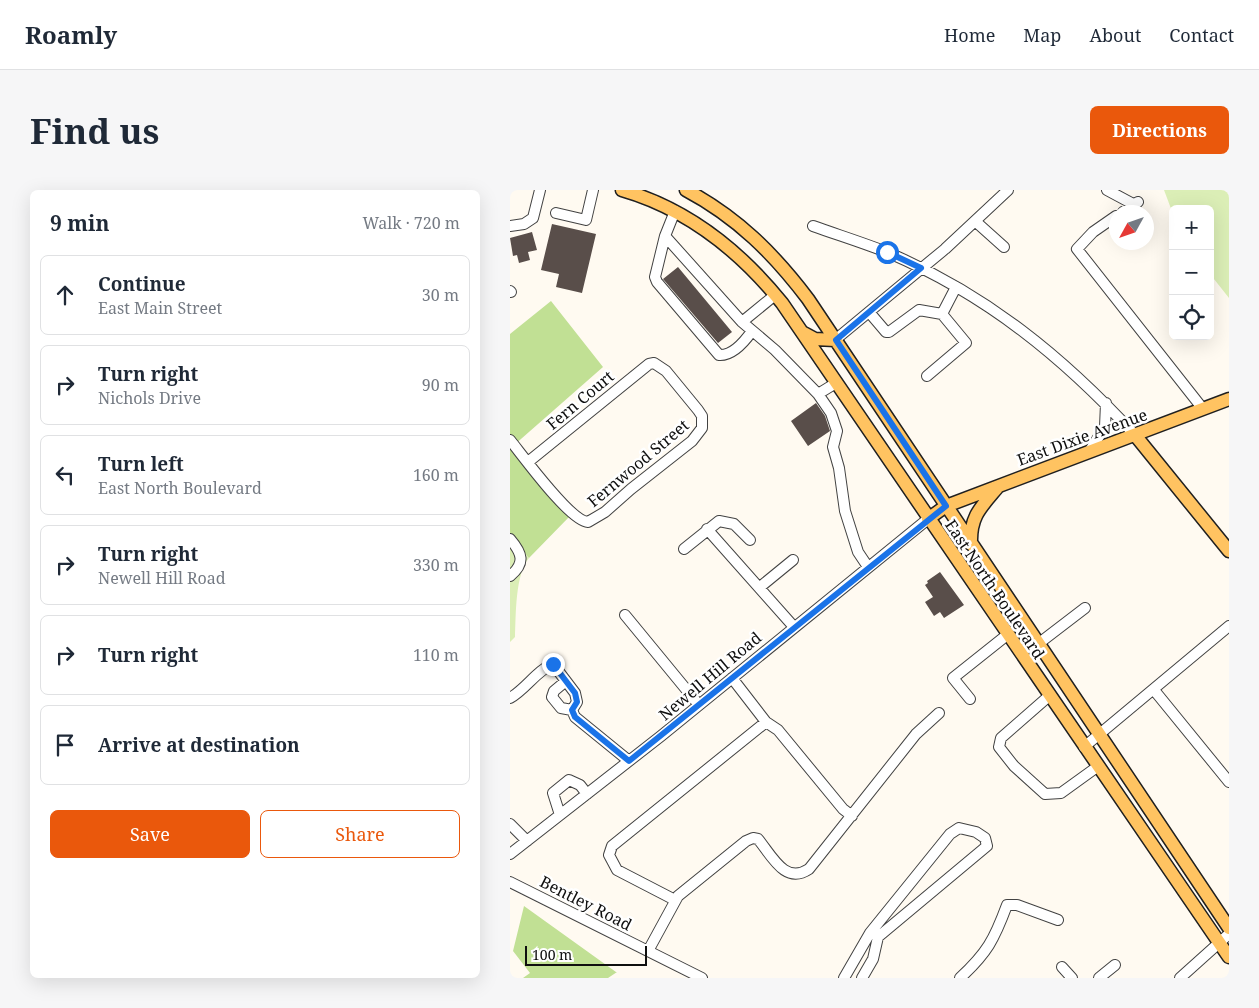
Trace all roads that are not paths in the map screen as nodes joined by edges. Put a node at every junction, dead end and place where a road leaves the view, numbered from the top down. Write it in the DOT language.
graph roads {
  1 [pos="540,190"];
  2 [pos="593,190"];
  3 [pos="622,190"];
  4 [pos="686,190"];
  5 [pos="1008,190"];
  6 [pos="1107,190"];
  7 [pos="1134,205"];
  8 [pos="675,211"];
  9 [pos="556,213"];
  10 [pos="975,221"];
  11 [pos="1109,221"];
  12 [pos="510,226"];
  13 [pos="813,226"];
  14 [pos="665,236"];
  15 [pos="1004,247"];
  16 [pos="921,268"];
  17 [pos="956,287"];
  18 [pos="775,295"];
  19 [pos="869,312"];
  20 [pos="942,314"];
  21 [pos="742,322"];
  22 [pos="752,331"];
  23 [pos="800,331"];
  24 [pos="836,340"];
  25 [pos="652,363"];
  26 [pos="927,376"];
  27 [pos="836,383"];
  28 [pos="818,394"];
  29 [pos="1229,399"];
  30 [pos="1106,403"];
  31 [pos="1203,409"];
  32 [pos="1135,435"];
  33 [pos="510,440"];
  34 [pos="1090,452"];
  35 [pos="528,462"];
  36 [pos="998,486"];
  37 [pos="946,506"];
  38 [pos="928,519"];
  39 [pos="707,529"];
  40 [pos="510,539"];
  41 [pos="750,540"];
  42 [pos="971,544"];
  43 [pos="684,549"];
  44 [pos="1229,551"];
  45 [pos="793,560"];
  46 [pos="868,567"];
  47 [pos="510,576"];
  48 [pos="760,587"];
  49 [pos="1085,608"];
  50 [pos="625,615"];
  51 [pos="1229,626"];
  52 [pos="794,627"];
  53 [pos="1007,636"];
  54 [pos="1038,644"];
  55 [pos="732,678"];
  56 [pos="566,681"];
  57 [pos="1154,690"];
  58 [pos="1048,696"];
  59 [pos="510,698"];
  60 [pos="970,699"];
  61 [pos="699,705"];
  62 [pos="572,710"];
  63 [pos="939,713"];
  64 [pos="766,722"];
  65 [pos="1099,736"];
  66 [pos="1084,747"];
  67 [pos="629,761"];
  68 [pos="1097,767"];
  69 [pos="1229,782"];
  70 [pos="587,794"];
  71 [pos="560,815"];
  72 [pos="852,816"];
  73 [pos="510,824"];
  74 [pos="527,841"];
  75 [pos="510,854"];
  76 [pos="510,882"];
  77 [pos="900,898"];
  78 [pos="675,900"];
  79 [pos="911,910"];
  80 [pos="1058,920"];
  81 [pos="1229,928"];
  82 [pos="1229,934"];
  83 [pos="1219,942"];
  84 [pos="648,951"];
  85 [pos="1229,958"];
  86 [pos="1115,965"];
  87 [pos="1062,967"];
  88 [pos="702,978"];
  89 [pos="844,978"];
  90 [pos="862,978"];
  91 [pos="960,978"];
  92 [pos="1072,978"];
  93 [pos="1099,978"];
  94 [pos="1180,978"];
  1 -- 12 [label="street"];
  2 -- 9 [label="street"];
  3 -- 8 [label="main road, East North Boulevard"];
  4 -- 24 [label="main road, East North Boulevard"];
  5 -- 10 [label="street"];
  6 -- 7 [label="street"];
  8 -- 14 [label="street"];
  8 -- 18 [label="main road, East North Boulevard"];
  10 -- 15 [label="street"];
  10 -- 16 [label="street"];
  11 -- 31 [label="street"];
  13 -- 16 [label="street"];
  14 -- 21 [label="street"];
  14 -- 22 [label="street"];
  16 -- 17 [label="street"];
  16 -- 19 [label="street"];
  17 -- 20 [label="street"];
  17 -- 30 [label="street"];
  18 -- 21 [label="street"];
  18 -- 23 [label="main road, East North Boulevard"];
  19 -- 20 [label="street"];
  19 -- 24 [label="street"];
  20 -- 26 [label="street"];
  21 -- 22 [label="street"];
  22 -- 28 [label="street"];
  23 -- 24 [label="main road"];
  23 -- 27 [label="main road, East North Boulevard"];
  24 -- 37 [label="main road, East North Boulevard"];
  25 -- 35 [label="street, Fern Court"];
  25 -- 35 [label="street, Fernwood Street"];
  27 -- 28 [label="street"];
  27 -- 38 [label="main road, East North Boulevard"];
  28 -- 46 [label="street"];
  29 -- 31 [label="main road, East Dixie Avenue"];
  30 -- 32 [label="street"];
  30 -- 34 [label="street"];
  31 -- 32 [label="main road, East Dixie Avenue"];
  32 -- 34 [label="main road, East Dixie Avenue"];
  32 -- 44 [label="main road"];
  33 -- 35 [label="street"];
  34 -- 36 [label="main road, East Dixie Avenue"];
  36 -- 37 [label="main road, East Dixie Avenue"];
  36 -- 42 [label="main road"];
  37 -- 38 [label="main road, East Dixie Avenue"];
  37 -- 42 [label="main road, East North Boulevard"];
  38 -- 46 [label="street, Newell Hill Road"];
  38 -- 53 [label="main road, East North Boulevard"];
  39 -- 41 [label="street"];
  39 -- 43 [label="street"];
  39 -- 48 [label="street"];
  40 -- 47 [label="street"];
  42 -- 54 [label="main road, East North Boulevard"];
  45 -- 48 [label="street"];
  46 -- 52 [label="street, Newell Hill Road"];
  48 -- 52 [label="street"];
  49 -- 54 [label="street"];
  50 -- 61 [label="street"];
  51 -- 57 [label="street"];
  52 -- 55 [label="street, Newell Hill Road"];
  53 -- 58 [label="main road, East North Boulevard"];
  53 -- 60 [label="street"];
  54 -- 65 [label="main road, East North Boulevard"];
  55 -- 61 [label="street, Newell Hill Road"];
  55 -- 64 [label="street"];
  56 -- 59 [label="street"];
  56 -- 62 [label="street"];
  56 -- 62 [label="street"];
  57 -- 65 [label="street"];
  57 -- 69 [label="street"];
  58 -- 66 [label="main road, East North Boulevard"];
  58 -- 68 [label="street"];
  61 -- 67 [label="street, Newell Hill Road"];
  62 -- 67 [label="street"];
  63 -- 72 [label="street"];
  64 -- 72 [label="street"];
  64 -- 78 [label="street"];
  65 -- 66 [label="street"];
  65 -- 81 [label="main road, East North Boulevard"];
  66 -- 68 [label="main road, East North Boulevard"];
  67 -- 70 [label="street, Newell Hill Road"];
  68 -- 83 [label="main road, East North Boulevard"];
  70 -- 71 [label="street, Newell Hill Road"];
  70 -- 71 [label="street"];
  71 -- 74 [label="street, Newell Hill Road"];
  72 -- 78 [label="street"];
  73 -- 74 [label="street"];
  74 -- 75 [label="street, Newell Hill Road"];
  76 -- 84 [label="street, Bentley Road"];
  77 -- 79 [label="street"];
  77 -- 79 [label="street"];
  77 -- 89 [label="street"];
  78 -- 84 [label="street"];
  79 -- 90 [label="street"];
  80 -- 91 [label="street"];
  82 -- 83 [label="street"];
  83 -- 85 [label="main road, East North Boulevard"];
  83 -- 94 [label="street"];
  84 -- 88 [label="street, Bentley Road"];
  86 -- 93 [label="street"];
  87 -- 92 [label="street"];
}
